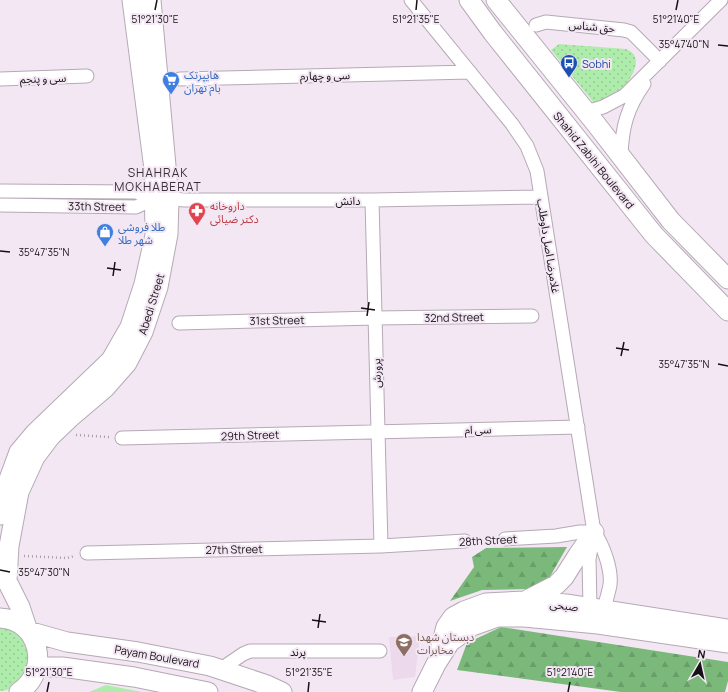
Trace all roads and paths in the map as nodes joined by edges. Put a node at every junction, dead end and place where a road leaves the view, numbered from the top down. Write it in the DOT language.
graph roads {
  1 [pos="132,0"];
  2 [pos="151,0"];
  3 [pos="411,0"];
  4 [pos="469,0"];
  5 [pos="496,0"];
  6 [pos="721,0"];
  7 [pos="536,25"];
  8 [pos="660,61"];
  9 [pos="470,72"];
  10 [pos="87,76"];
  11 [pos="0,79"];
  12 [pos="180,79"];
  13 [pos="586,112"];
  14 [pos="621,156"];
  15 [pos="0,191"];
  16 [pos="541,197"];
  17 [pos="162,199"];
  18 [pos="372,200"];
  19 [pos="0,205"];
  20 [pos="728,279"];
  21 [pos="728,311"];
  22 [pos="532,316"];
  23 [pos="375,318"];
  24 [pos="179,323"];
  25 [pos="578,427"];
  26 [pos="378,431"];
  27 [pos="72,434"];
  28 [pos="122,438"];
  29 [pos="0,515"];
  30 [pos="594,532"];
  31 [pos="505,539"];
  32 [pos="465,541"];
  33 [pos="381,546"];
  34 [pos="87,553"];
  35 [pos="22,556"];
  36 [pos="60,558"];
  37 [pos="525,601"];
  38 [pos="597,614"];
  39 [pos="0,618"];
  40 [pos="728,629"];
  41 [pos="28,631"];
  42 [pos="728,643"];
  43 [pos="380,651"];
  44 [pos="436,664"];
  45 [pos="37,667"];
  46 [pos="221,669"];
  47 [pos="19,692"];
  48 [pos="208,692"];
  49 [pos="282,692"];
  50 [pos="422,692"];
  1 -- 17 [label="street, Abedi Street"];
  2 -- 17 [label="street, Abedi Street"];
  3 -- 9 [label="street, غلامرضا اصل داوطلب"];
  4 -- 21 [label="street, Shahid Zabihi Boulevard"];
  5 -- 13 [label="street, Shahid Zabihi Boulevard"];
  6 -- 8 [label="street"];
  7 -- 8 [label="street, حق شناس"];
  8 -- 13 [label="street"];
  8 -- 14 [label="street"];
  9 -- 12 [label="street, سی و چهارم"];
  9 -- 16 [label="street, غلامرضا اصل داوطلب"];
  10 -- 11 [label="street, سی و پنجم"];
  13 -- 14 [label="street, Shahid Zabihi Boulevard"];
  14 -- 20 [label="street, Shahid Zabihi Boulevard"];
  15 -- 17 [label="street, 33th Street"];
  16 -- 18 [label="street, دانش"];
  16 -- 25 [label="street, غلامرضا اصل داوطلب"];
  17 -- 18 [label="street, دانش"];
  17 -- 19 [label="street, 33th Street"];
  17 -- 29 [label="street, Abedi Street"];
  17 -- 41 [label="street, Abedi Street"];
  18 -- 23 [label="street, پرورش"];
  22 -- 23 [label="street, 32nd Street"];
  23 -- 24 [label="street, 31st Street"];
  23 -- 26 [label="street, پرورش"];
  25 -- 26 [label="street, سی ام"];
  25 -- 30 [label="street, غلامرضا اصل داوطلب"];
  26 -- 28 [label="street, 29th Street"];
  26 -- 33 [label="street, پرورش"];
  27 -- 28 [label="path"];
  30 -- 31 [label="street, 28th Street"];
  30 -- 37 [label="street"];
  30 -- 38 [label="street, غلامرضا اصل داوطلب"];
  30 -- 38 [label="street, غلامرضا اصل داوطلب"];
  31 -- 32 [label="path, 28th Street"];
  32 -- 33 [label="street, 28th Street"];
  33 -- 34 [label="street, 27th Street"];
  35 -- 36 [label="path"];
  37 -- 38 [label="street, صبحی"];
  37 -- 44 [label="street, صبحی"];
  38 -- 40 [label="street, صبحی"];
  38 -- 42 [label="street, صبحی"];
  38 -- 44 [label="street, صبحی"];
  39 -- 41 [label="street, Payam Boulevard"];
  41 -- 45 [label="street, Abedi Street"];
  41 -- 46 [label="street, Payam Boulevard"];
  43 -- 46 [label="street, پرند"];
  44 -- 50 [label="street, صبحی"];
  45 -- 47 [label="street"];
  45 -- 48 [label="street"];
  46 -- 49 [label="street, Payam Boulevard"];
}
